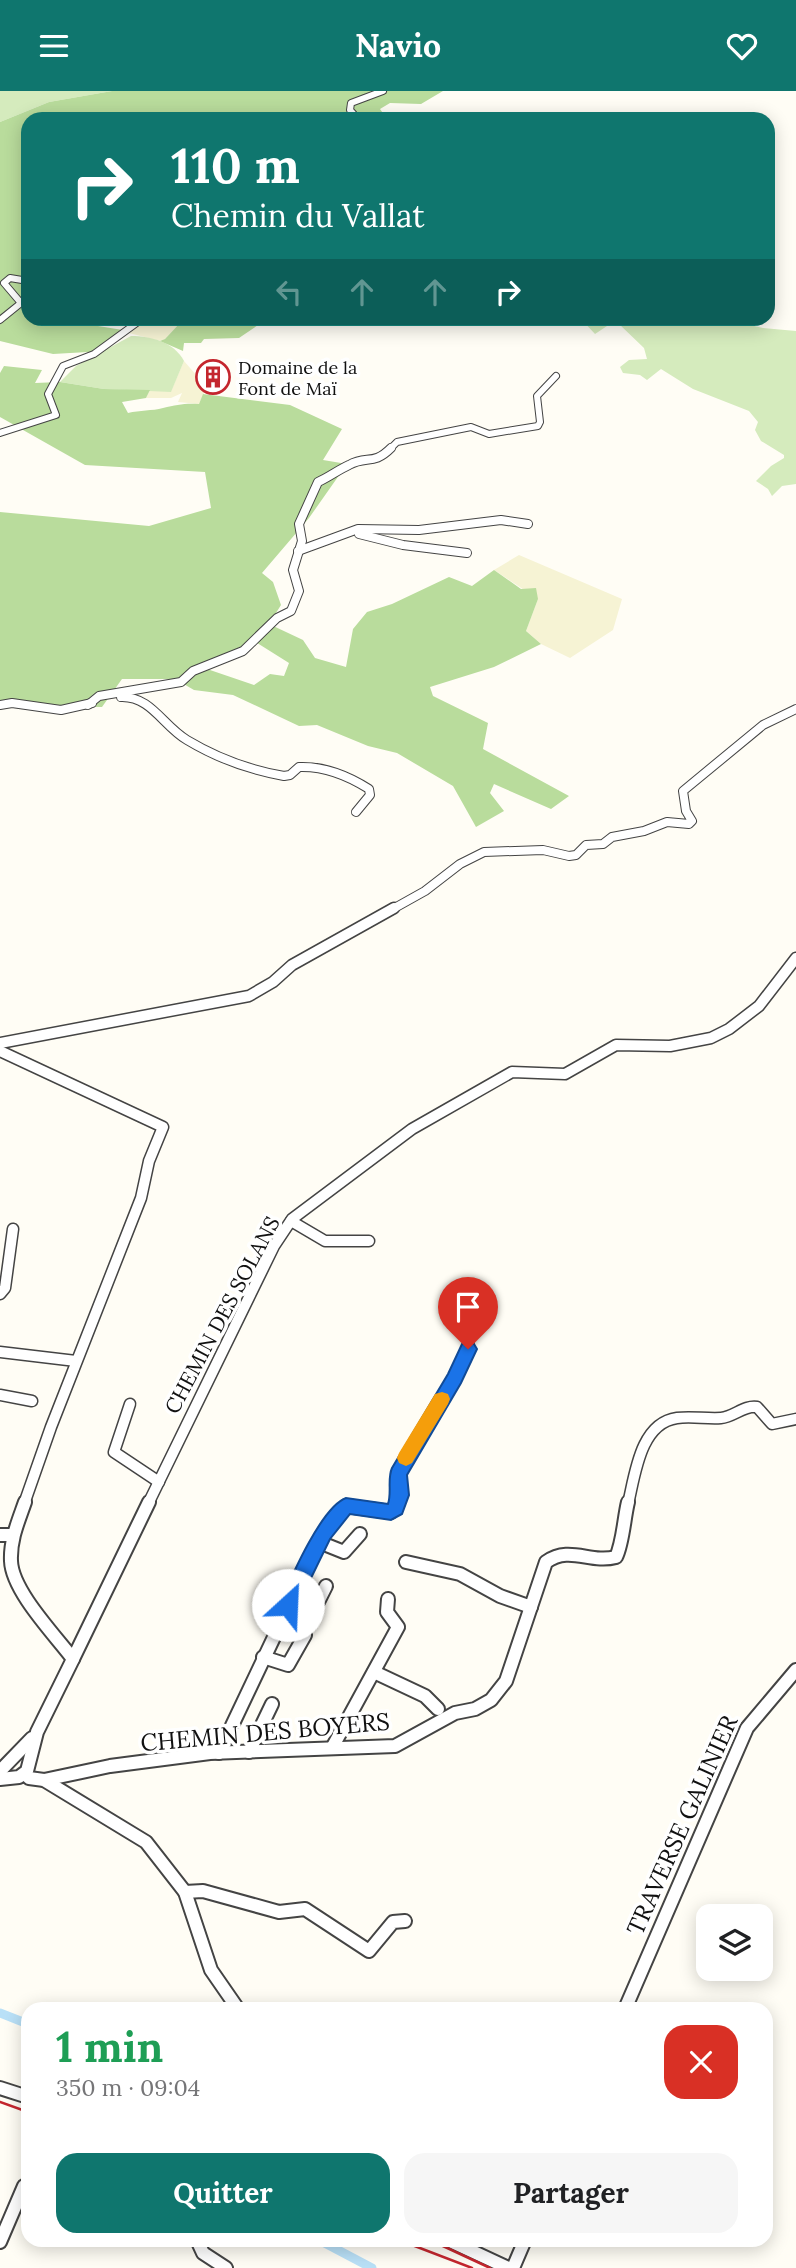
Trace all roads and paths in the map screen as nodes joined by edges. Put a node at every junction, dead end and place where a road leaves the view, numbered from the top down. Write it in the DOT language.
graph roads {
  1 [pos="383,91"];
  2 [pos="352,112"];
  3 [pos="21,279"];
  4 [pos="21,303"];
  5 [pos="21,303"];
  6 [pos="0,320"];
  7 [pos="132,326"];
  8 [pos="556,376"];
  9 [pos="0,433"];
  10 [pos="528,524"];
  11 [pos="341,535"];
  12 [pos="298,551"];
  13 [pos="467,553"];
  14 [pos="0,705"];
  15 [pos="88,705"];
  16 [pos="793,710"];
  17 [pos="356,812"];
  18 [pos="796,958"];
  19 [pos="0,1043"];
  20 [pos="0,1051"];
  21 [pos="291,1220"];
  22 [pos="13,1229"];
  23 [pos="369,1241"];
  24 [pos="0,1294"];
  25 [pos="469,1326"];
  26 [pos="0,1352"];
  27 [pos="76,1361"];
  28 [pos="0,1395"];
  29 [pos="32,1401"];
  30 [pos="130,1404"];
  31 [pos="796,1419"];
  32 [pos="159,1482"];
  33 [pos="360,1534"];
  34 [pos="0,1535"];
  35 [pos="13,1535"];
  36 [pos="319,1542"];
  37 [pos="407,1562"];
  38 [pos="326,1586"];
  39 [pos="388,1599"];
  40 [pos="288,1605"];
  41 [pos="531,1607"];
  42 [pos="305,1635"];
  43 [pos="263,1657"];
  44 [pos="73,1659"];
  45 [pos="796,1670"];
  46 [pos="374,1672"];
  47 [pos="272,1705"];
  48 [pos="438,1709"];
  49 [pos="332,1748"];
  50 [pos="249,1752"];
  51 [pos="219,1753"];
  52 [pos="12,1770"];
  53 [pos="44,1780"];
  54 [pos="185,1892"];
  55 [pos="405,1921"];
  56 [pos="233,2002"];
  57 [pos="628,2002"];
  58 [pos="0,2088"];
  59 [pos="21,2095"];
  60 [pos="21,2193"];
  61 [pos="0,2242"];
  62 [pos="200,2247"];
  63 [pos="464,2247"];
  64 [pos="522,2247"];
  65 [pos="226,2268"];
  66 [pos="511,2268"];
  1 -- 2 [label="street"];
  3 -- 5 [label="street"];
  4 -- 6 [label="street"];
  7 -- 9 [label="street"];
  8 -- 12 [label="street"];
  10 -- 11 [label="street"];
  11 -- 12 [label="street"];
  11 -- 13 [label="street"];
  12 -- 15 [label="street"];
  14 -- 15 [label="street"];
  15 -- 17 [label="street"];
  16 -- 19 [label="street"];
  18 -- 21 [label="street, CHEMIN DES SOLANS"];
  20 -- 27 [label="street"];
  21 -- 23 [label="street"];
  21 -- 32 [label="street, CHEMIN DES SOLANS"];
  22 -- 24 [label="street"];
  25 -- 36 [label="street"];
  26 -- 27 [label="street"];
  27 -- 35 [label="street"];
  28 -- 29 [label="street"];
  30 -- 32 [label="street"];
  31 -- 41 [label="street, CHEMIN DES BOYERS"];
  32 -- 44 [label="street, CHEMIN DES SOLANS"];
  33 -- 36 [label="street"];
  34 -- 35 [label="street"];
  35 -- 44 [label="street"];
  36 -- 40 [label="street"];
  37 -- 41 [label="street"];
  38 -- 40 [label="street"];
  39 -- 46 [label="street"];
  40 -- 43 [label="street"];
  41 -- 49 [label="street, CHEMIN DES BOYERS"];
  42 -- 43 [label="street"];
  43 -- 51 [label="street"];
  44 -- 52 [label="street, CHEMIN DES SOLANS"];
  45 -- 57 [label="street, TRAVERSE GALINIER"];
  46 -- 48 [label="street"];
  46 -- 49 [label="street"];
  47 -- 50 [label="street"];
  49 -- 50 [label="street, CHEMIN DES BOYERS"];
  50 -- 51 [label="street, CHEMIN DES BOYERS"];
  51 -- 53 [label="street, CHEMIN DES BOYERS"];
  52 -- 53 [label="street"];
  53 -- 54 [label="street"];
  54 -- 55 [label="street"];
  54 -- 56 [label="street"];
  58 -- 59 [label="street"];
  60 -- 61 [label="street"];
  62 -- 65 [label="street"];
  63 -- 66 [label="street"];
  64 -- 66 [label="street"];
}
